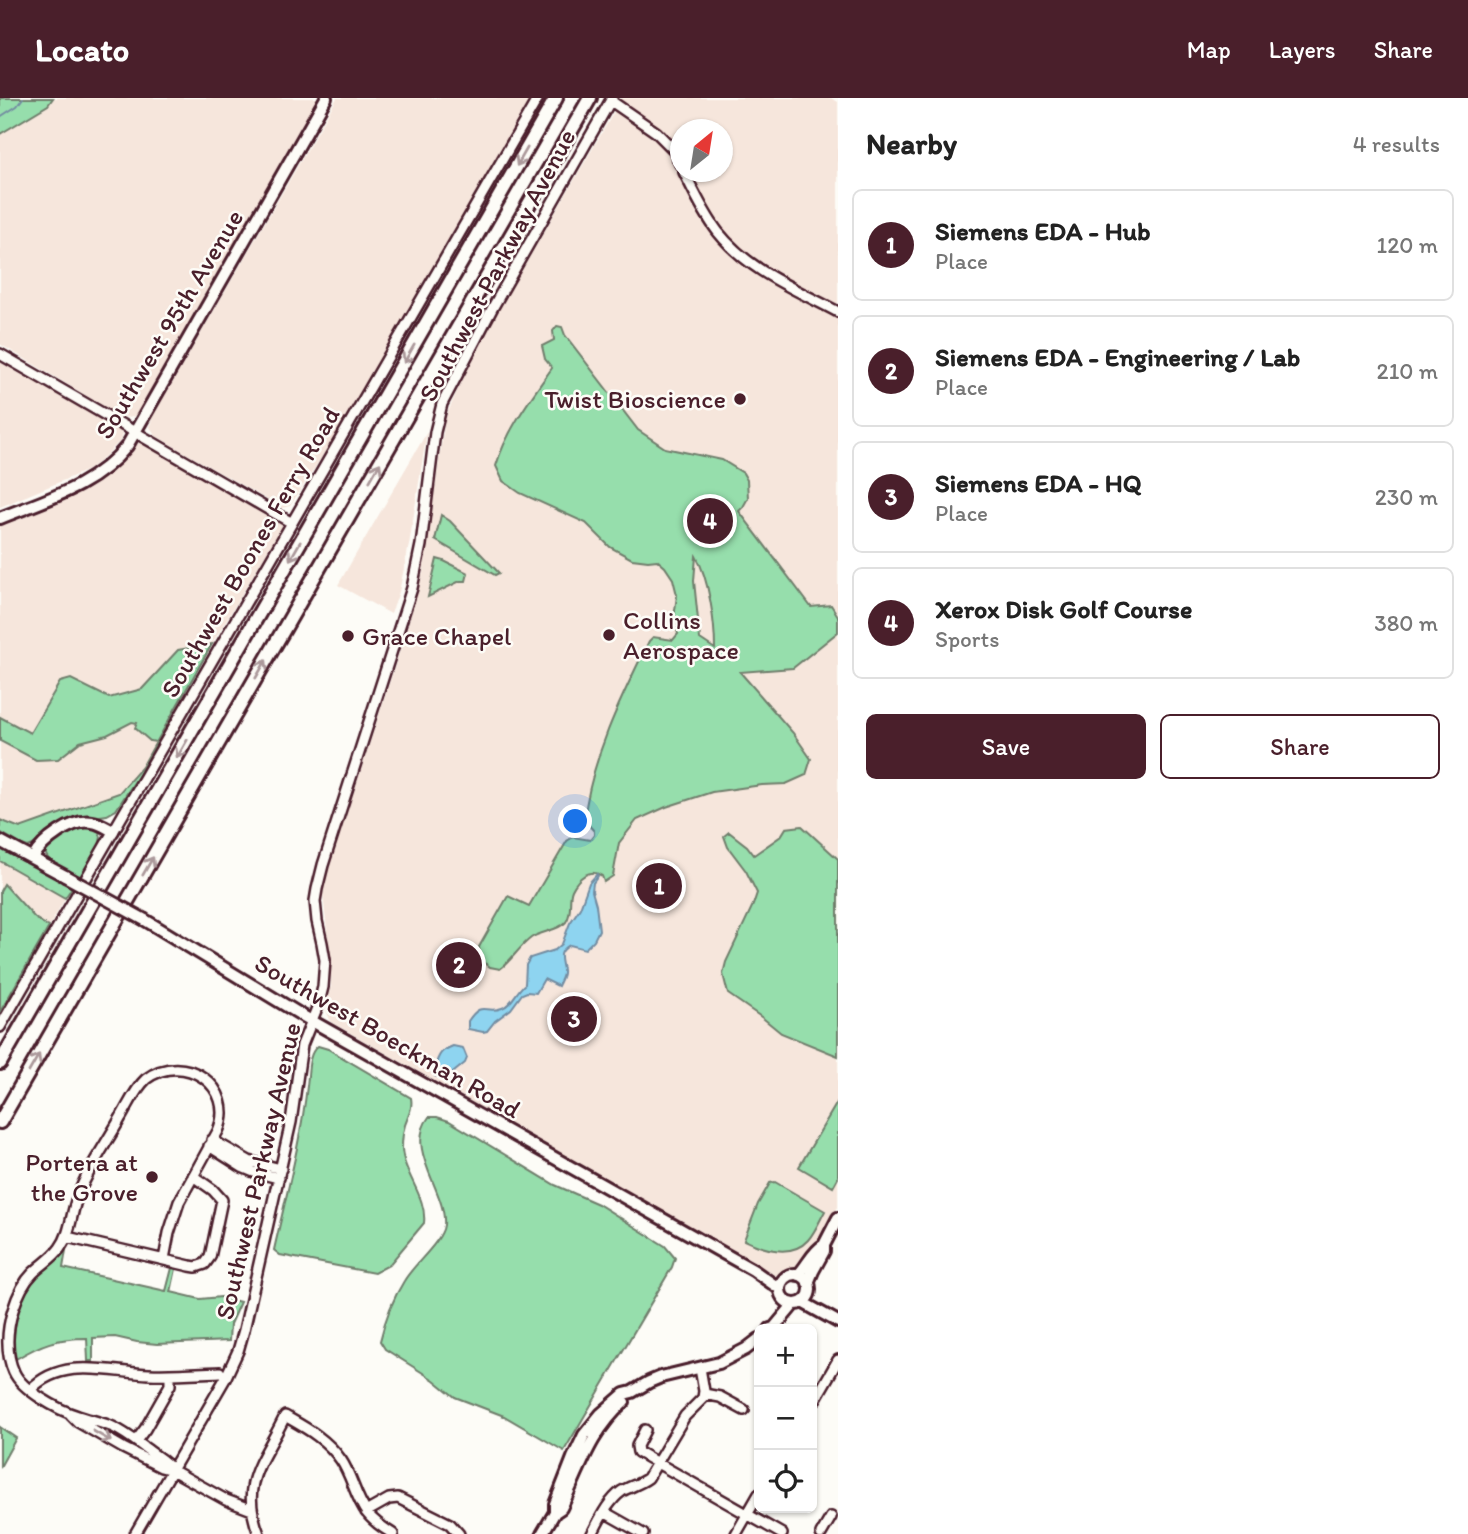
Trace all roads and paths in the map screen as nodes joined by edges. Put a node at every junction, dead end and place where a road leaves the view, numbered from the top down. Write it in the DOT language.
graph roads {
  1 [pos="326,98"];
  2 [pos="538,98"];
  3 [pos="556,98"];
  4 [pos="590,98"];
  5 [pos="611,99"];
  6 [pos="670,146"];
  7 [pos="689,182"];
  8 [pos="838,312"];
  9 [pos="0,354"];
  10 [pos="135,433"];
  11 [pos="0,518"];
  12 [pos="292,523"];
  13 [pos="113,831"];
  14 [pos="0,841"];
  15 [pos="33,858"];
  16 [pos="312,1020"];
  17 [pos="0,1027"];
  18 [pos="0,1063"];
  19 [pos="0,1122"];
  20 [pos="211,1143"];
  21 [pos="280,1173"];
  22 [pos="193,1176"];
  23 [pos="838,1218"];
  24 [pos="67,1237"];
  25 [pos="824,1245"];
  26 [pos="164,1259"];
  27 [pos="798,1275"];
  28 [pos="808,1283"];
  29 [pos="792,1295"];
  30 [pos="838,1315"];
  31 [pos="838,1322"];
  32 [pos="776,1324"];
  33 [pos="754,1342"];
  34 [pos="838,1360"];
  35 [pos="699,1368"];
  36 [pos="220,1372"];
  37 [pos="170,1374"];
  38 [pos="30,1391"];
  39 [pos="704,1394"];
  40 [pos="817,1396"];
  41 [pos="744,1410"];
  42 [pos="70,1413"];
  43 [pos="645,1430"];
  44 [pos="136,1441"];
  45 [pos="658,1463"];
  46 [pos="172,1470"];
  47 [pos="754,1503"];
  48 [pos="251,1510"];
  49 [pos="366,1512"];
  50 [pos="604,1512"];
  51 [pos="748,1514"];
  52 [pos="831,1517"];
  53 [pos="135,1534"];
  54 [pos="259,1534"];
  55 [pos="393,1534"];
  56 [pos="459,1534"];
  57 [pos="542,1534"];
  58 [pos="592,1534"];
  59 [pos="643,1534"];
  60 [pos="736,1534"];
  61 [pos="782,1534"];
  62 [pos="821,1534"];
  1 -- 10 [label="main road, Southwest 95th Avenue"];
  2 -- 12 [label="street, Southwest Boones Ferry Road"];
  3 -- 18 [label="highway, one-way"];
  19 -- 4 [label="highway, one-way"];
  5 -- 6 [label="street"];
  5 -- 16 [label="street, Southwest Parkway Avenue"];
  7 -- 8 [label="street"];
  9 -- 10 [label="street"];
  10 -- 11 [label="main road, Southwest 95th Avenue"];
  10 -- 12 [label="street"];
  12 -- 13 [label="street, Southwest Boones Ferry Road"];
  13 -- 15 [label="main road"];
  13 -- 17 [label="street, Southwest Boones Ferry Road"];
  14 -- 15 [label="main road, Southwest Boeckman Road"];
  15 -- 16 [label="main road, Southwest Boeckman Road, bridge"];
  16 -- 21 [label="street, Southwest Parkway Avenue"];
  16 -- 29 [label="main road, Southwest Boeckman Road"];
  20 -- 21 [label="street"];
  20 -- 22 [label="street"];
  20 -- 24 [label="street"];
  21 -- 46 [label="street, Southwest Parkway Avenue"];
  22 -- 26 [label="street"];
  22 -- 26 [label="street"];
  23 -- 25 [label="main road"];
  24 -- 26 [label="street"];
  24 -- 38 [label="street"];
  25 -- 27 [label="main road"];
  25 -- 28 [label="main road"];
  27 -- 28 [label="main road"];
  27 -- 29 [label="main road"];
  28 -- 29 [label="main road"];
  29 -- 30 [label="main road, Southwest Boeckman Road"];
  29 -- 31 [label="main road, Southwest Boeckman Road"];
  29 -- 32 [label="main road"];
  33 -- 35 [label="main road"];
  34 -- 40 [label="street"];
  35 -- 39 [label="street"];
  35 -- 57 [label="main road"];
  36 -- 37 [label="street"];
  37 -- 38 [label="street"];
  37 -- 44 [label="street"];
  38 -- 42 [label="street"];
  39 -- 41 [label="street"];
  39 -- 45 [label="street"];
  42 -- 44 [label="street"];
  42 -- 46 [label="street, one-way"];
  43 -- 45 [label="street"];
  44 -- 46 [label="street"];
  45 -- 50 [label="street"];
  45 -- 51 [label="street"];
  46 -- 48 [label="street"];
  46 -- 53 [label="street, Southwest Parkway Avenue"];
  47 -- 51 [label="street"];
  48 -- 49 [label="street"];
  48 -- 54 [label="street"];
  49 -- 55 [label="street"];
  49 -- 56 [label="street"];
  50 -- 58 [label="street"];
  50 -- 59 [label="street"];
  51 -- 60 [label="street"];
  51 -- 61 [label="street"];
  52 -- 62 [label="street"];
}
